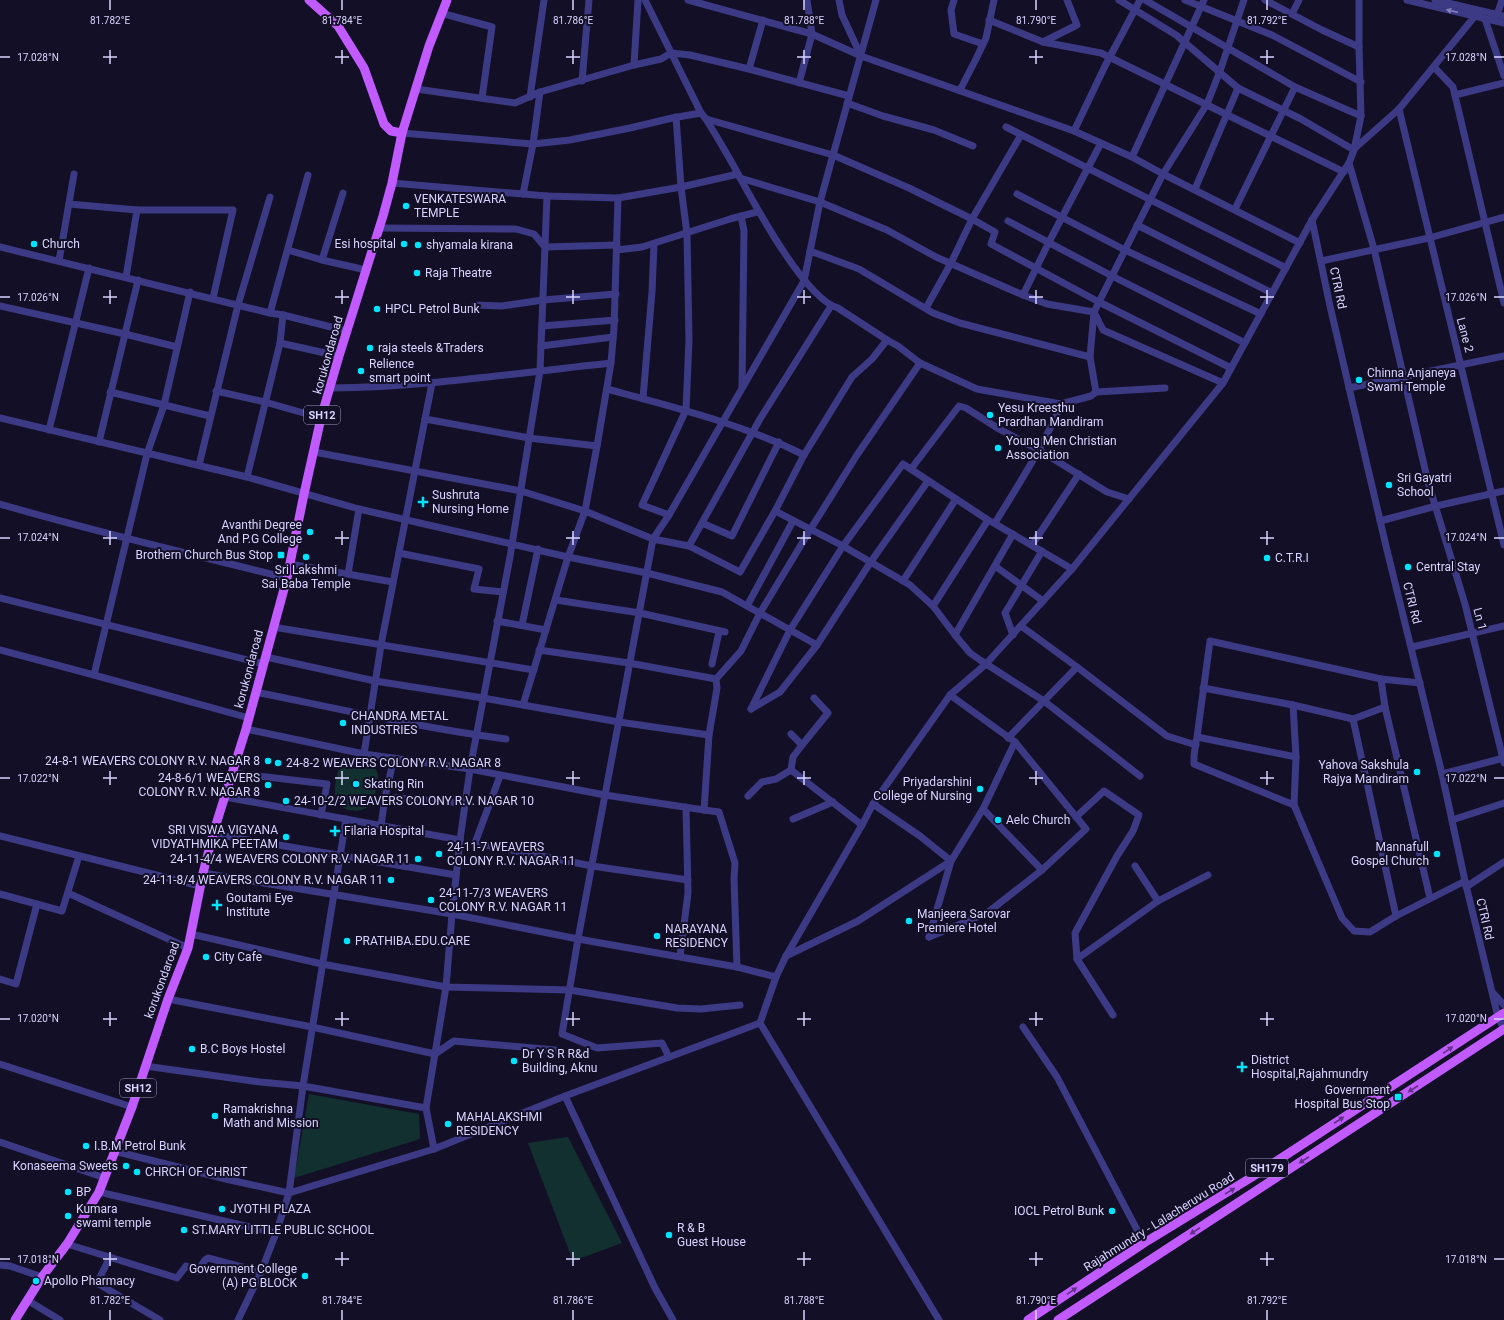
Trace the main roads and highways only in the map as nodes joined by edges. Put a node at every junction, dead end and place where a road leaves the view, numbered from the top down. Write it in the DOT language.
graph roads {
  1 [pos="308,0"];
  2 [pos="447,0"];
  3 [pos="402,132"];
  4 [pos="1501,1015"];
  5 [pos="1504,1029"];
  6 [pos="15,1320"];
  7 [pos="1028,1320"];
  8 [pos="1058,1320"];
  1 -- 3 [label="main road"];
  2 -- 3 [label="main road, korukondaroad / SH12"];
  3 -- 6 [label="main road, korukondaroad / SH12"];
  7 -- 4 [label="main road, Rajahmundry - Lalacheruvu Road / SH179, one-way"];
  5 -- 8 [label="main road, SH179, one-way"];
}
